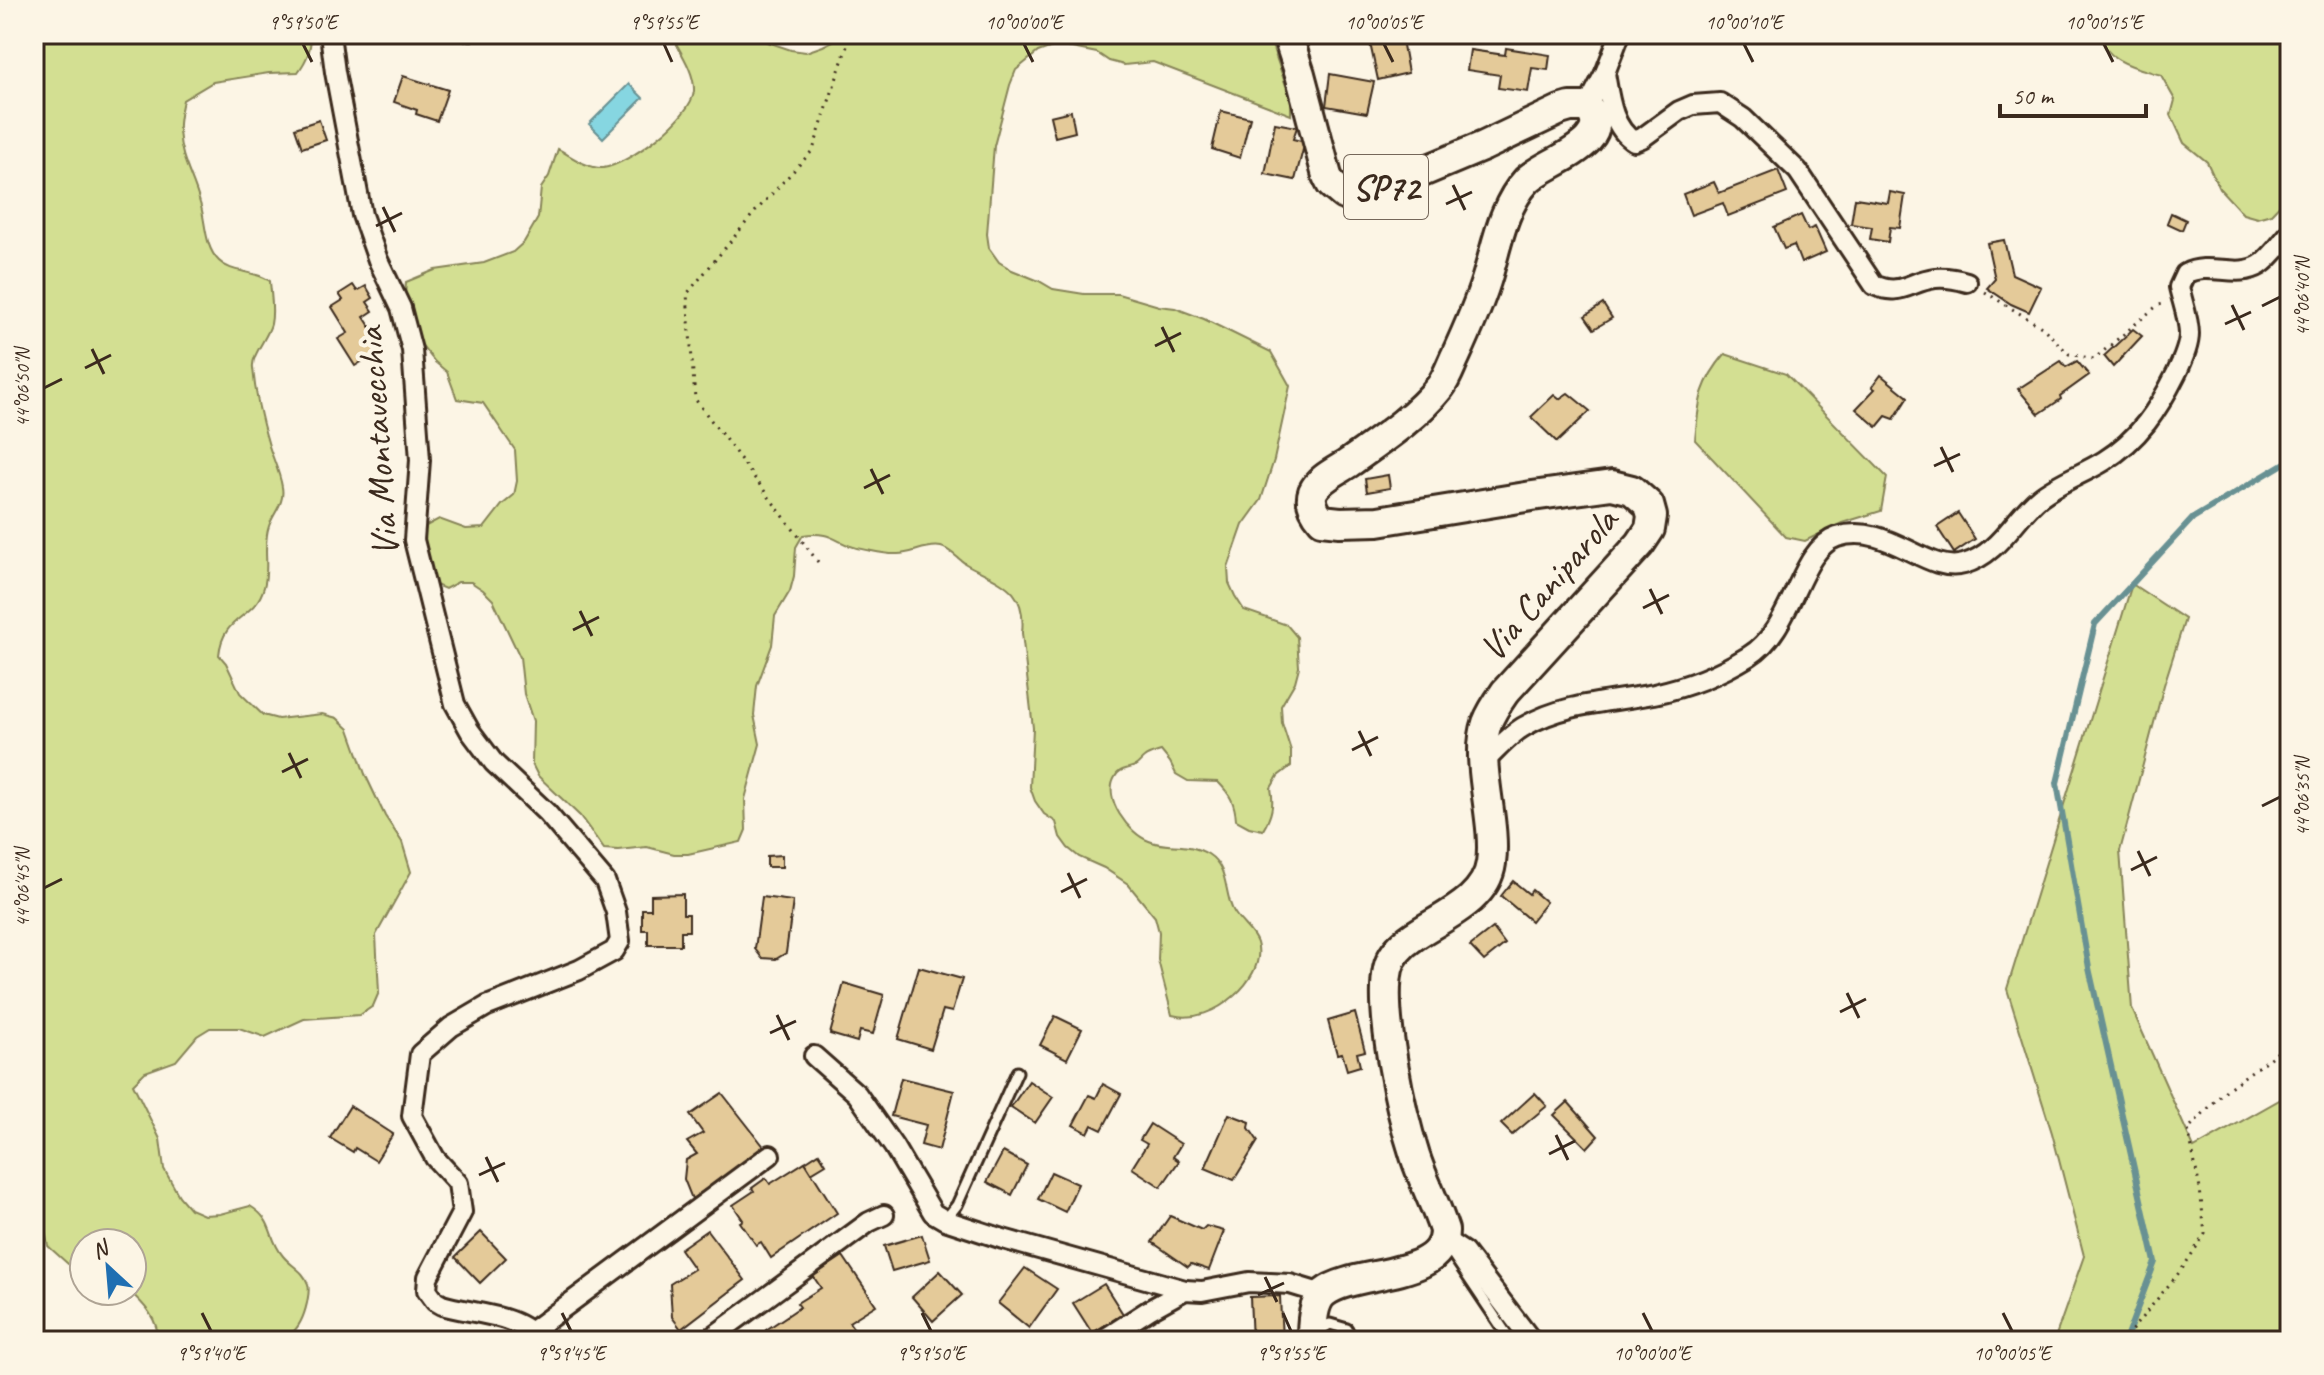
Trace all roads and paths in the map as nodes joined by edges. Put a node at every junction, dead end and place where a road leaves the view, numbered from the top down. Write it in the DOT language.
graph roads {
  1 [pos="330,34"];
  2 [pos="851,34"];
  3 [pos="1287,34"];
  4 [pos="1620,34"];
  5 [pos="1605,73"];
  6 [pos="1587,107"];
  7 [pos="2290,233"];
  8 [pos="1967,282"];
  9 [pos="2182,300"];
  10 [pos="818,562"];
  11 [pos="1484,762"];
  12 [pos="2290,1043"];
  13 [pos="814,1056"];
  14 [pos="1017,1072"];
  15 [pos="770,1155"];
  16 [pos="884,1215"];
  17 [pos="945,1220"];
  18 [pos="1442,1245"];
  19 [pos="1185,1290"];
  20 [pos="1323,1294"];
  21 [pos="535,1336"];
  22 [pos="707,1341"];
  23 [pos="1101,1341"];
  24 [pos="1312,1341"];
  25 [pos="1319,1341"];
  26 [pos="1352,1341"];
  27 [pos="1511,1341"];
  28 [pos="1532,1341"];
  29 [pos="2120,1341"];
  1 -- 21 [label="street, Via Montavecchia"];
  2 -- 10 [label="path"];
  3 -- 6 [label="main road, SP72"];
  4 -- 5 [label="street"];
  5 -- 6 [label="street"];
  5 -- 8 [label="street"];
  6 -- 11 [label="main road, Via Caniparola"];
  7 -- 9 [label="street"];
  8 -- 9 [label="path"];
  9 -- 11 [label="street"];
  11 -- 18 [label="main road, Via Caniparola"];
  12 -- 29 [label="path"];
  13 -- 17 [label="street"];
  14 -- 17 [label="lane"];
  15 -- 21 [label="street"];
  16 -- 22 [label="street"];
  17 -- 19 [label="street"];
  18 -- 20 [label="main road"];
  18 -- 27 [label="lane"];
  18 -- 28 [label="street"];
  19 -- 20 [label="street"];
  19 -- 23 [label="street"];
  20 -- 24 [label="main road"];
  25 -- 26 [label="lane"];
}
